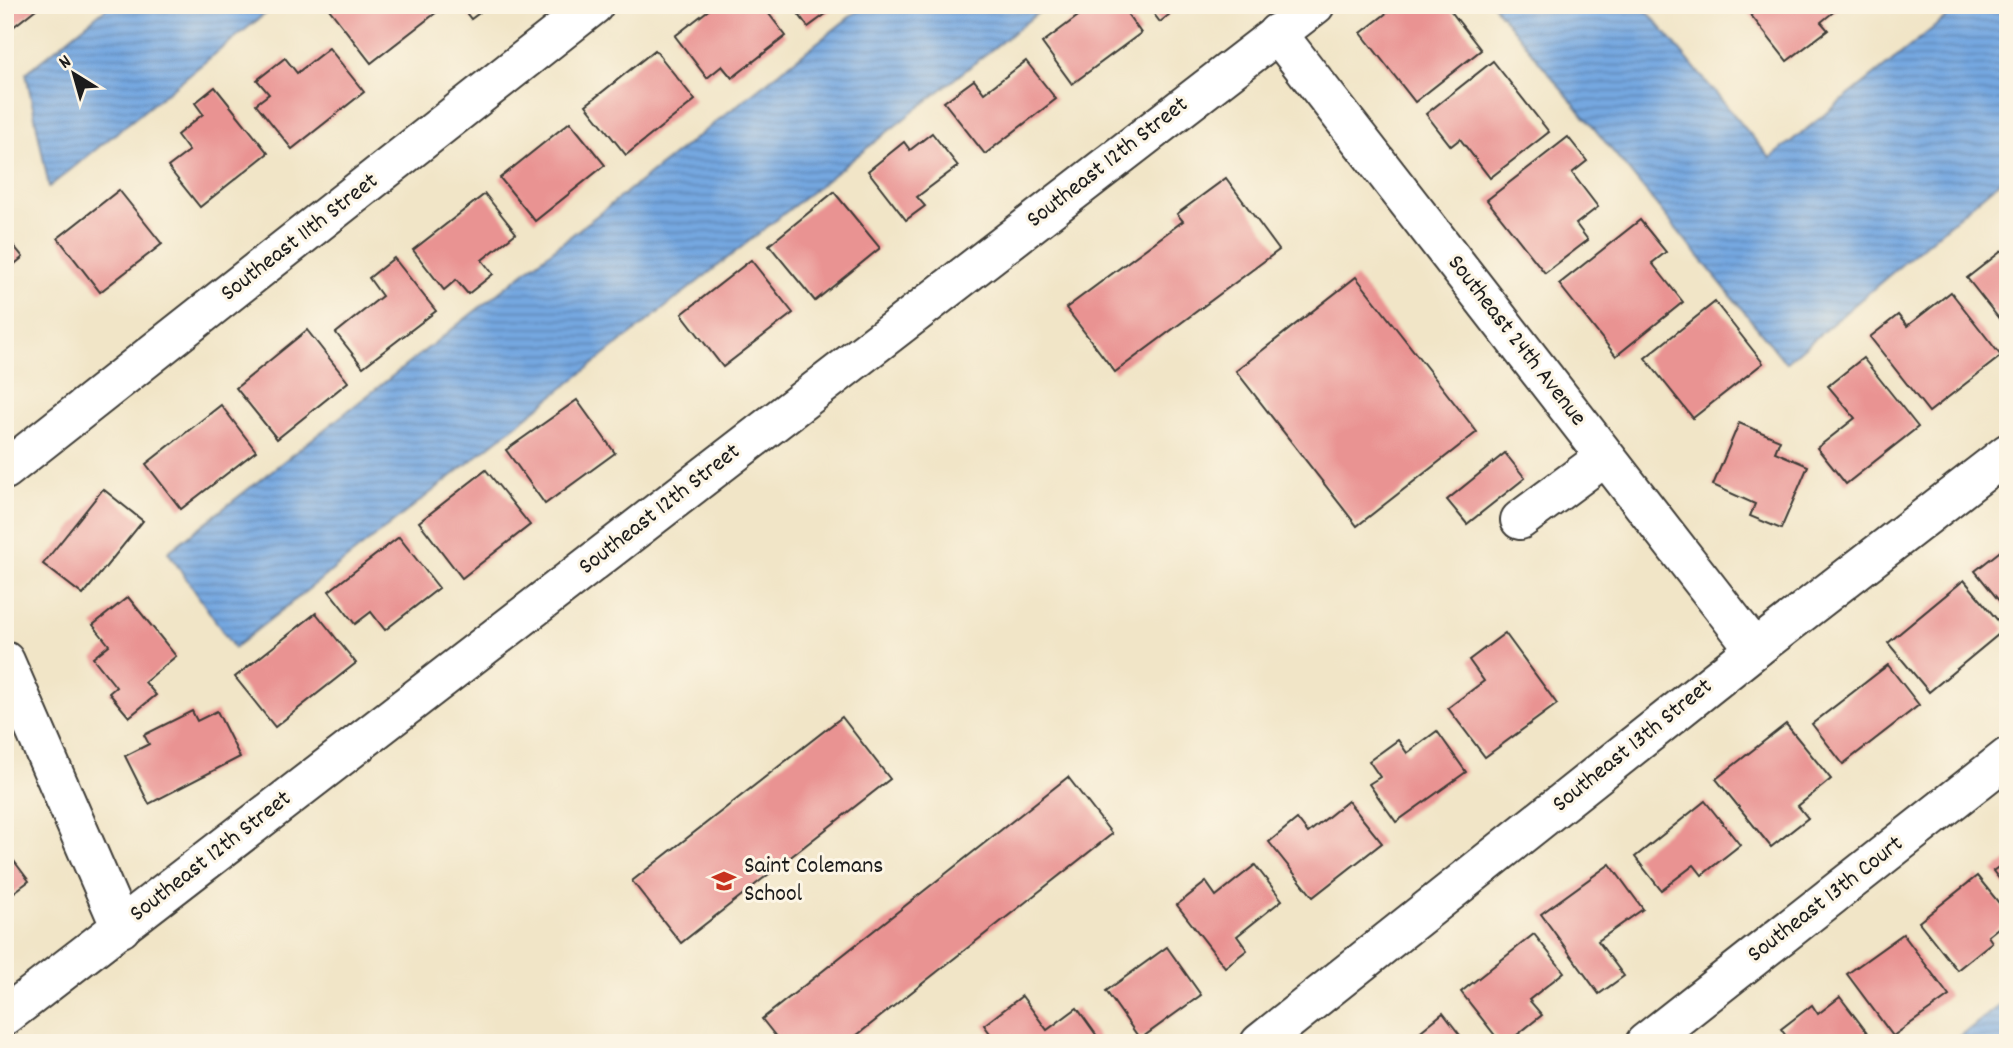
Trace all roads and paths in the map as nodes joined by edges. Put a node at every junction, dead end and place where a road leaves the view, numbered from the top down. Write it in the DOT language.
graph roads {
  1 [pos="594,5"];
  2 [pos="1315,5"];
  3 [pos="1277,33"];
  4 [pos="2008,453"];
  5 [pos="1605,457"];
  6 [pos="5,470"];
  7 [pos="1520,520"];
  8 [pos="1755,649"];
  9 [pos="5,661"];
  10 [pos="2008,757"];
  11 [pos="121,928"];
  12 [pos="5,1016"];
  13 [pos="1260,1043"];
  14 [pos="1645,1043"];
  1 -- 6 [label="street, Southeast 11th Street"];
  2 -- 3 [label="street, Southeast 12th Street"];
  3 -- 5 [label="street, Southeast 24th Avenue"];
  3 -- 11 [label="street, Southeast 12th Street"];
  4 -- 8 [label="street, Southeast 13th Street"];
  5 -- 7 [label="street"];
  5 -- 8 [label="street, Southeast 24th Avenue"];
  8 -- 13 [label="street, Southeast 13th Street"];
  9 -- 11 [label="street"];
  10 -- 14 [label="street, Southeast 13th Court"];
  11 -- 12 [label="street, Southeast 12th Street"];
}
